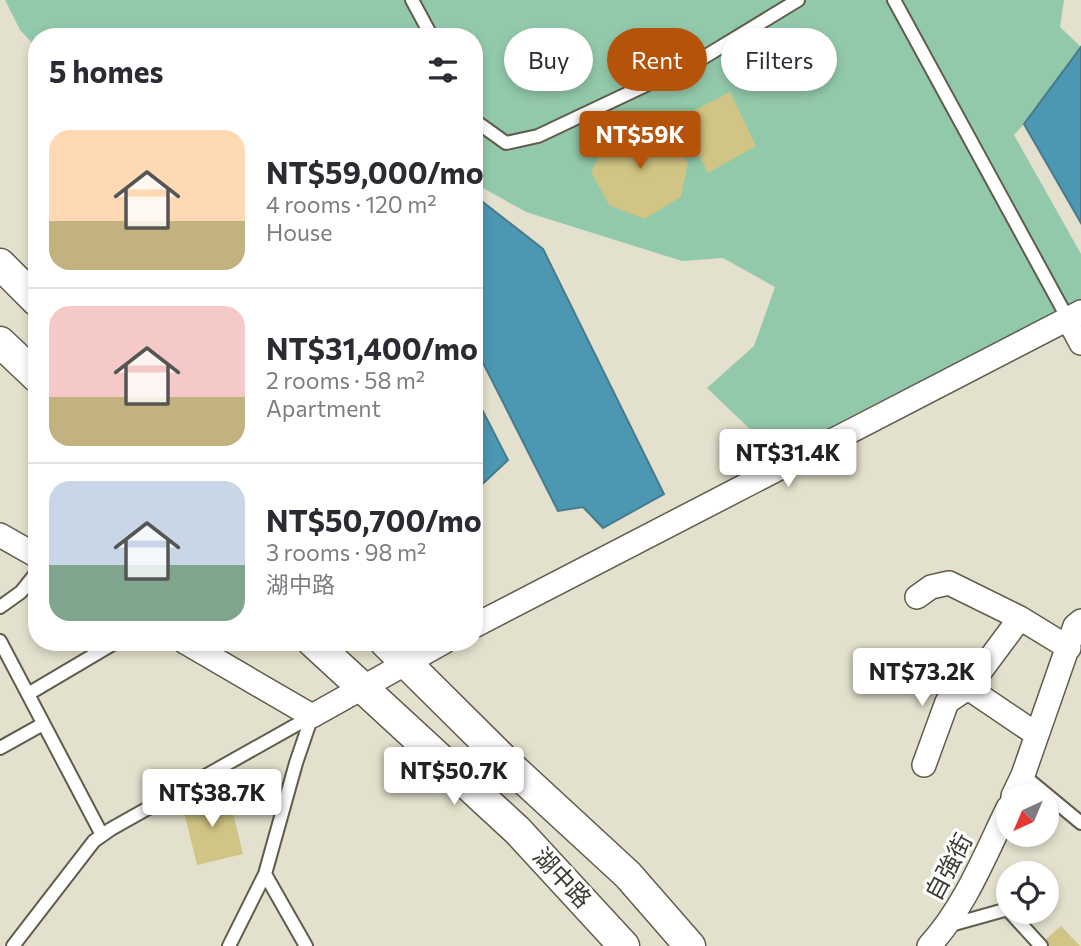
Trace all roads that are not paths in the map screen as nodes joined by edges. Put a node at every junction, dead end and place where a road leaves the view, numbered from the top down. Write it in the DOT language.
graph roads {
  1 [pos="412,0"];
  2 [pos="798,0"];
  3 [pos="894,0"];
  4 [pos="427,28"];
  5 [pos="483,127"];
  6 [pos="0,264"];
  7 [pos="28,291"];
  8 [pos="1075,316"];
  9 [pos="0,342"];
  10 [pos="1081,343"];
  11 [pos="28,368"];
  12 [pos="0,535"];
  13 [pos="28,551"];
  14 [pos="28,583"];
  15 [pos="917,597"];
  16 [pos="0,607"];
  17 [pos="1020,618"];
  18 [pos="483,621"];
  19 [pos="1081,621"];
  20 [pos="0,641"];
  21 [pos="1069,648"];
  22 [pos="101,651"];
  23 [pos="200,651"];
  24 [pos="322,651"];
  25 [pos="395,652"];
  26 [pos="968,688"];
  27 [pos="362,689"];
  28 [pos="28,694"];
  29 [pos="312,716"];
  30 [pos="43,724"];
  31 [pos="1036,734"];
  32 [pos="0,748"];
  33 [pos="924,765"];
  34 [pos="1023,775"];
  35 [pos="1019,784"];
  36 [pos="1081,822"];
  37 [pos="996,832"];
  38 [pos="102,835"];
  39 [pos="265,874"];
  40 [pos="996,914"];
  41 [pos="1021,924"];
  42 [pos="947,926"];
  43 [pos="13,946"];
  44 [pos="229,946"];
  45 [pos="306,946"];
  46 [pos="624,946"];
  47 [pos="690,946"];
  48 [pos="929,946"];
  49 [pos="1041,946"];
  1 -- 4 [label="lane"];
  2 -- 5 [label="lane"];
  3 -- 8 [label="lane"];
  6 -- 7 [label="street"];
  8 -- 10 [label="street"];
  8 -- 18 [label="street"];
  9 -- 11 [label="street"];
  12 -- 13 [label="street"];
  14 -- 16 [label="lane"];
  15 -- 17 [label="street"];
  17 -- 21 [label="street"];
  17 -- 26 [label="street"];
  19 -- 21 [label="street"];
  20 -- 28 [label="lane"];
  21 -- 31 [label="street"];
  22 -- 28 [label="lane"];
  23 -- 29 [label="street"];
  24 -- 27 [label="street, 湖中路"];
  25 -- 27 [label="street"];
  25 -- 47 [label="street, 湖中路"];
  26 -- 31 [label="street"];
  26 -- 33 [label="street"];
  27 -- 29 [label="street"];
  27 -- 46 [label="street, 湖中路"];
  28 -- 30 [label="lane"];
  29 -- 38 [label="lane"];
  29 -- 39 [label="lane"];
  30 -- 32 [label="lane"];
  30 -- 38 [label="lane"];
  31 -- 34 [label="street"];
  34 -- 35 [label="street"];
  34 -- 36 [label="lane"];
  37 -- 42 [label="street, 自強街"];
  38 -- 43 [label="lane"];
  39 -- 44 [label="lane"];
  39 -- 45 [label="lane"];
  40 -- 42 [label="lane"];
  41 -- 49 [label="lane"];
  42 -- 48 [label="street, 自強街"];
}
